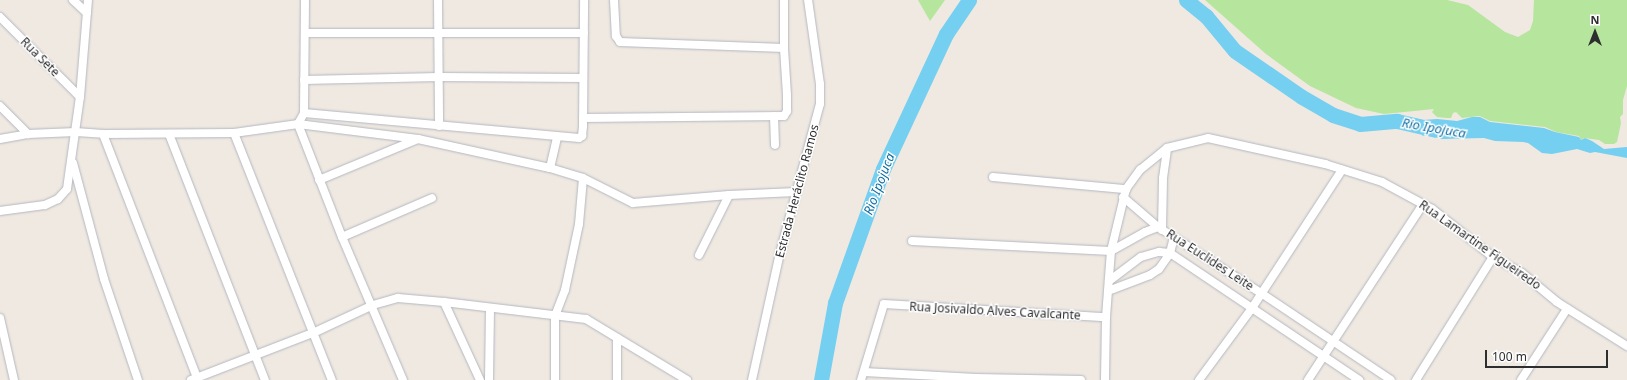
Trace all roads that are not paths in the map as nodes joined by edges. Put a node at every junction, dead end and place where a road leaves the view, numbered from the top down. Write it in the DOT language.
graph roads {
  1 [pos="73,0"];
  2 [pos="88,0"];
  3 [pos="305,0"];
  4 [pos="438,0"];
  5 [pos="584,0"];
  6 [pos="614,0"];
  7 [pos="784,0"];
  8 [pos="808,0"];
  9 [pos="87,13"];
  10 [pos="0,17"];
  11 [pos="438,32"];
  12 [pos="305,33"];
  13 [pos="584,33"];
  14 [pos="784,48"];
  15 [pos="438,77"];
  16 [pos="583,78"];
  17 [pos="304,80"];
  18 [pos="80,97"];
  19 [pos="0,106"];
  20 [pos="304,113"];
  21 [pos="774,116"];
  22 [pos="583,118"];
  23 [pos="298,124"];
  24 [pos="439,126"];
  25 [pos="76,132"];
  26 [pos="234,133"];
  27 [pos="28,134"];
  28 [pos="103,134"];
  29 [pos="169,134"];
  30 [pos="557,137"];
  31 [pos="0,139"];
  32 [pos="418,139"];
  33 [pos="775,145"];
  34 [pos="1167,148"];
  35 [pos="72,158"];
  36 [pos="550,168"];
  37 [pos="1342,170"];
  38 [pos="993,177"];
  39 [pos="583,178"];
  40 [pos="319,180"];
  41 [pos="1126,189"];
  42 [pos="796,192"];
  43 [pos="729,195"];
  44 [pos="1123,197"];
  45 [pos="432,198"];
  46 [pos="1423,204"];
  47 [pos="0,211"];
  48 [pos="1160,228"];
  49 [pos="1174,237"];
  50 [pos="342,238"];
  51 [pos="912,241"];
  52 [pos="1111,251"];
  53 [pos="1170,253"];
  54 [pos="699,256"];
  55 [pos="1493,257"];
  56 [pos="1109,281"];
  57 [pos="1108,291"];
  58 [pos="1261,293"];
  59 [pos="444,302"];
  60 [pos="373,305"];
  61 [pos="490,308"];
  62 [pos="1252,308"];
  63 [pos="1568,309"];
  64 [pos="555,316"];
  65 [pos="1106,317"];
  66 [pos="0,318"];
  67 [pos="313,333"];
  68 [pos="617,338"];
  69 [pos="1333,342"];
  70 [pos="1627,346"];
  71 [pos="255,356"];
  72 [pos="1324,356"];
  73 [pos="863,376"];
  74 [pos="678,377"];
  75 [pos="196,379"];
  76 [pos="14,380"];
  77 [pos="138,380"];
  78 [pos="265,380"];
  79 [pos="332,380"];
  80 [pos="403,380"];
  81 [pos="480,380"];
  82 [pos="488,380"];
  83 [pos="555,380"];
  84 [pos="617,380"];
  85 [pos="687,380"];
  86 [pos="752,380"];
  87 [pos="1081,380"];
  88 [pos="1105,380"];
  89 [pos="1199,380"];
  90 [pos="1308,380"];
  91 [pos="1359,380"];
  92 [pos="1391,380"];
  93 [pos="1416,380"];
  94 [pos="1522,380"];
  1 -- 9 [label="street"];
  2 -- 9 [label="street"];
  3 -- 12 [label="street"];
  4 -- 11 [label="street"];
  5 -- 13 [label="street"];
  6 -- 14 [label="street"];
  7 -- 14 [label="street"];
  8 -- 42 [label="street, Estrada Heráclito Ramos"];
  9 -- 18 [label="street"];
  10 -- 18 [label="street, Rua Sete"];
  11 -- 12 [label="street"];
  11 -- 13 [label="street"];
  11 -- 15 [label="street"];
  12 -- 17 [label="street"];
  13 -- 16 [label="street"];
  14 -- 21 [label="street"];
  15 -- 16 [label="street"];
  15 -- 17 [label="street"];
  15 -- 24 [label="street"];
  16 -- 22 [label="street"];
  17 -- 20 [label="street"];
  18 -- 25 [label="street"];
  19 -- 27 [label="street"];
  20 -- 23 [label="street"];
  20 -- 24 [label="street"];
  21 -- 22 [label="street"];
  21 -- 33 [label="street"];
  22 -- 30 [label="street"];
  23 -- 26 [label="street"];
  23 -- 32 [label="street"];
  23 -- 40 [label="street"];
  24 -- 30 [label="street"];
  25 -- 27 [label="street"];
  25 -- 28 [label="street"];
  25 -- 35 [label="street"];
  26 -- 29 [label="street"];
  26 -- 67 [label="street"];
  27 -- 31 [label="street"];
  28 -- 29 [label="street"];
  28 -- 75 [label="street"];
  29 -- 71 [label="street"];
  30 -- 36 [label="street"];
  32 -- 36 [label="street"];
  32 -- 40 [label="street"];
  34 -- 37 [label="street, Rua Lamartine Figueiredo"];
  34 -- 41 [label="street"];
  34 -- 48 [label="street"];
  35 -- 47 [label="street"];
  35 -- 77 [label="street"];
  36 -- 39 [label="street"];
  37 -- 46 [label="street, Rua Lamartine Figueiredo"];
  37 -- 58 [label="street"];
  38 -- 41 [label="street"];
  39 -- 43 [label="street"];
  39 -- 64 [label="street"];
  40 -- 50 [label="street"];
  41 -- 44 [label="street"];
  42 -- 43 [label="street"];
  42 -- 86 [label="street, Estrada Heráclito Ramos"];
  43 -- 54 [label="street"];
  44 -- 48 [label="street"];
  44 -- 52 [label="street"];
  45 -- 50 [label="street"];
  46 -- 55 [label="street, Rua Lamartine Figueiredo"];
  46 -- 69 [label="street"];
  48 -- 49 [label="street, Rua Euclides Leite"];
  48 -- 52 [label="street, Rua Euclides Leite"];
  49 -- 53 [label="street"];
  49 -- 58 [label="street, Rua Euclides Leite"];
  50 -- 60 [label="street"];
  51 -- 52 [label="street"];
  52 -- 56 [label="street"];
  53 -- 56 [label="street, Rua Euclides Leite"];
  53 -- 57 [label="street"];
  53 -- 62 [label="street, Rua Euclides Leite"];
  55 -- 63 [label="street, Rua Lamartine Figueiredo"];
  55 -- 93 [label="street"];
  56 -- 57 [label="street"];
  57 -- 65 [label="street"];
  58 -- 62 [label="street"];
  58 -- 69 [label="street, Rua Euclides Leite"];
  59 -- 60 [label="street"];
  59 -- 61 [label="street"];
  59 -- 81 [label="street"];
  60 -- 67 [label="street"];
  60 -- 80 [label="street"];
  61 -- 64 [label="street"];
  61 -- 82 [label="street"];
  62 -- 72 [label="street, Rua Euclides Leite"];
  62 -- 89 [label="street"];
  63 -- 70 [label="street, Rua Lamartine Figueiredo"];
  63 -- 94 [label="street"];
  64 -- 68 [label="street"];
  64 -- 83 [label="street"];
  65 -- 73 [label="street, Rua Josivaldo Alves Cavalcante"];
  65 -- 88 [label="street"];
  66 -- 76 [label="street"];
  67 -- 71 [label="street"];
  67 -- 79 [label="street"];
  68 -- 74 [label="street"];
  68 -- 84 [label="street"];
  69 -- 72 [label="street"];
  69 -- 92 [label="street, Rua Euclides Leite"];
  71 -- 75 [label="street"];
  71 -- 78 [label="street"];
  72 -- 90 [label="street"];
  72 -- 91 [label="street, Rua Euclides Leite"];
  73 -- 87 [label="street"];
  74 -- 85 [label="street"];
}
